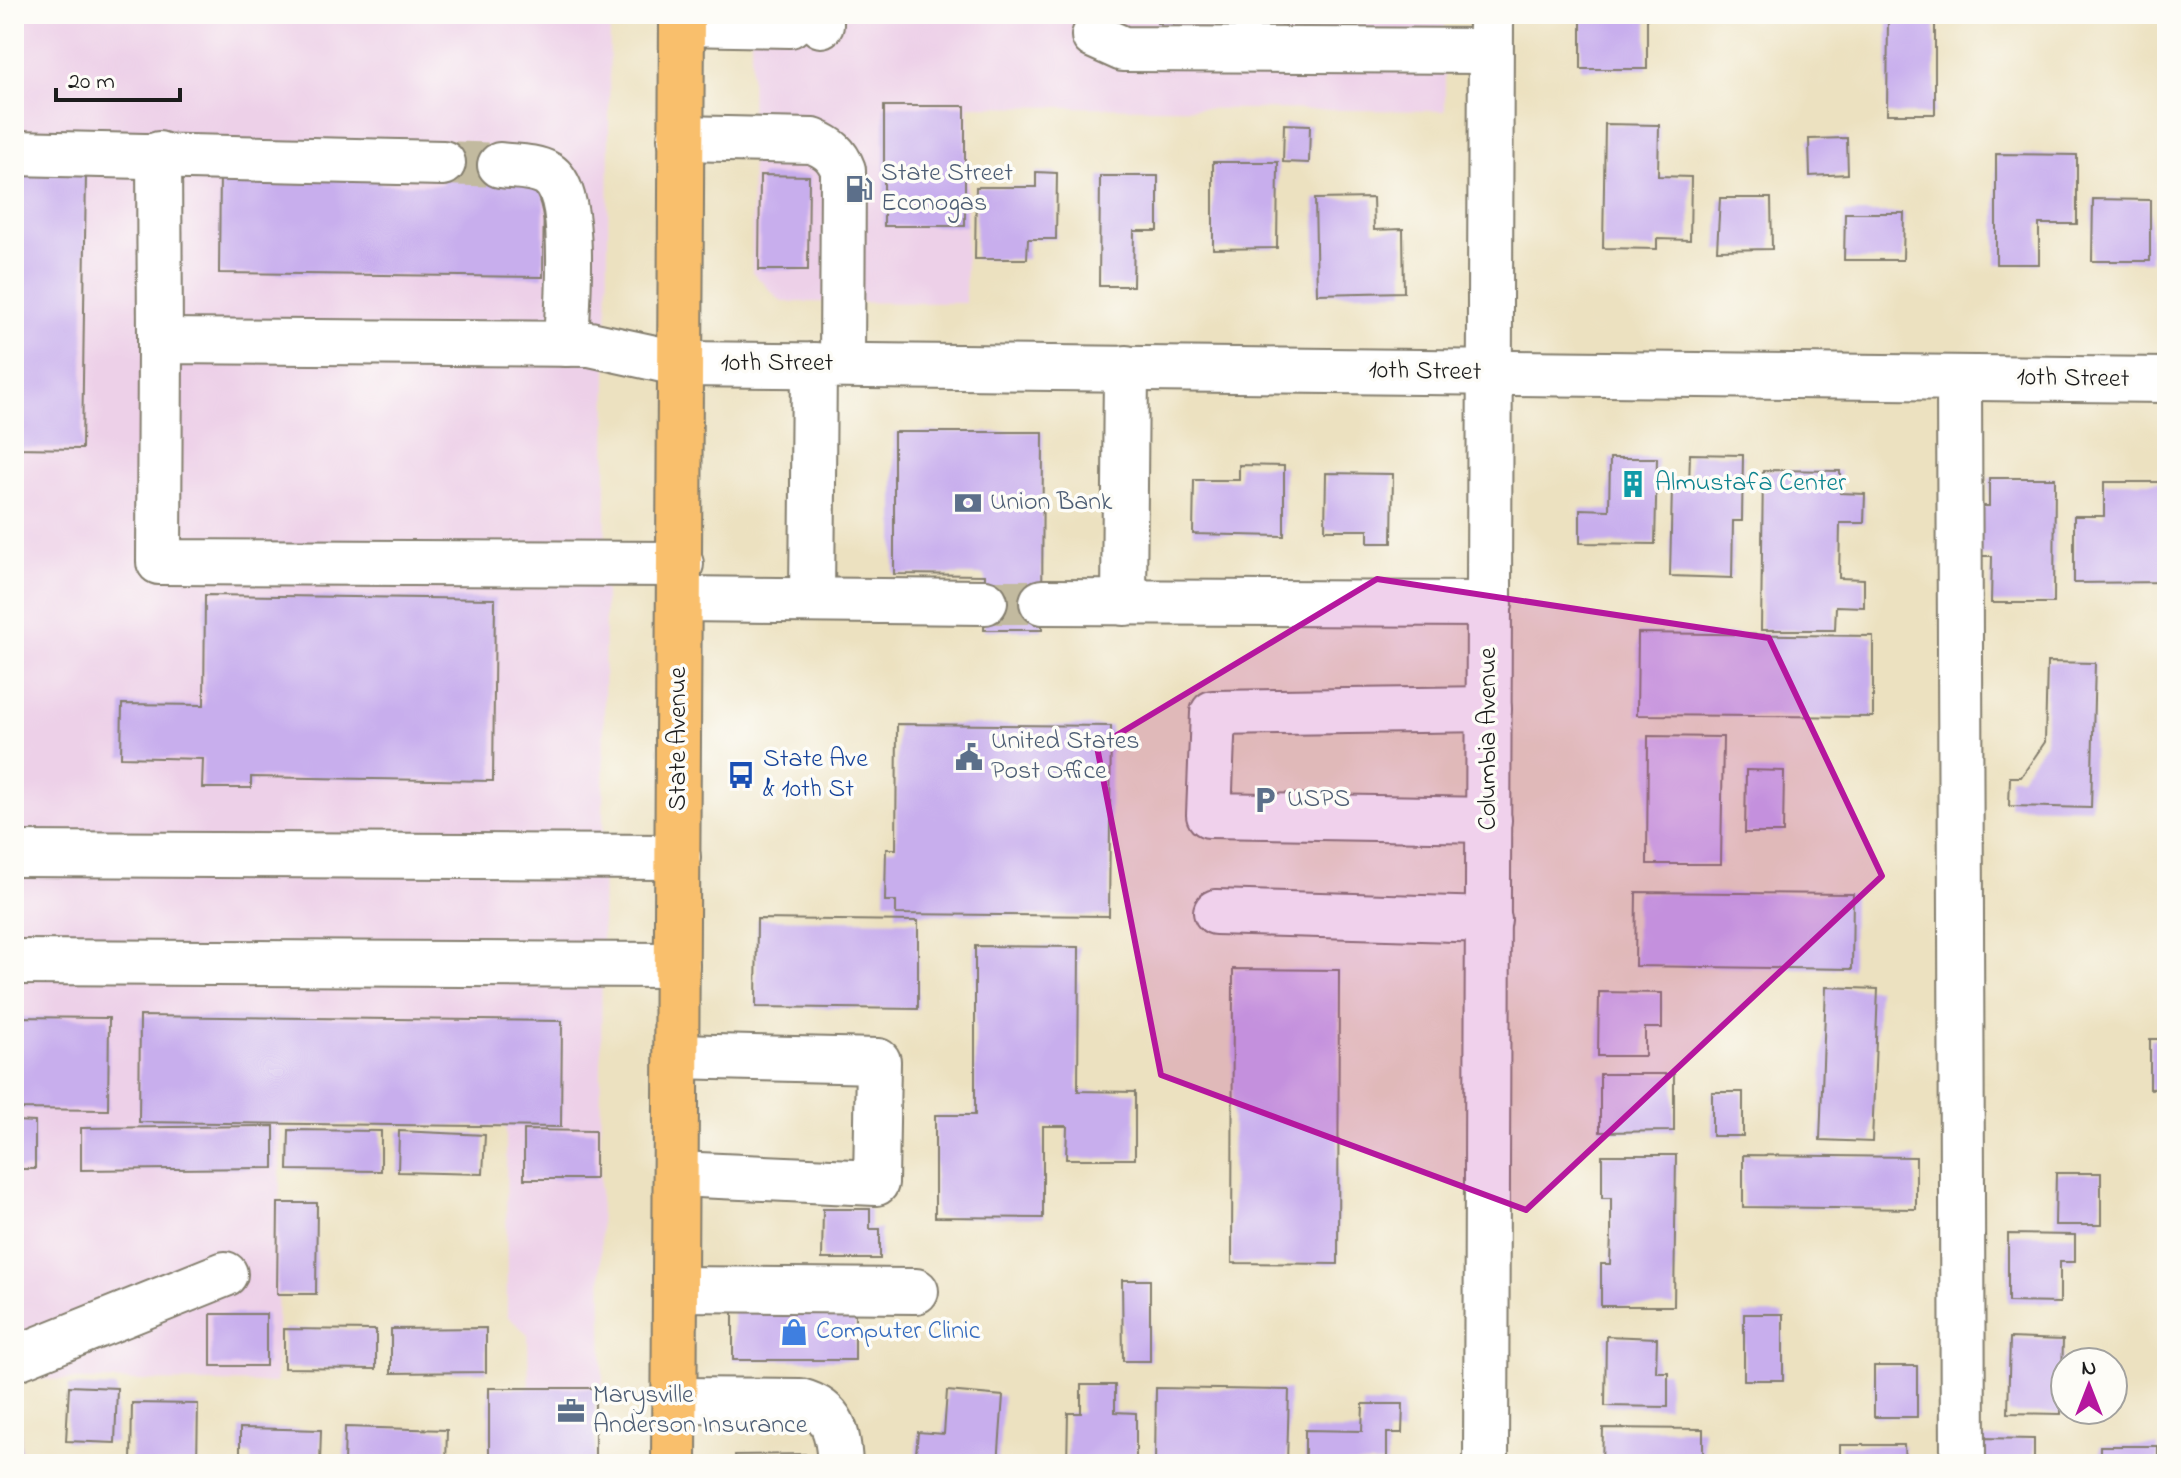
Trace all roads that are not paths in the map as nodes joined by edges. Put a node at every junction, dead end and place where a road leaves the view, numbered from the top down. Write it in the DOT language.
graph roads {
  1 [pos="682,19"];
  2 [pos="806,20"];
  3 [pos="1490,32"];
  4 [pos="1094,36"];
  5 [pos="680,138"];
  6 [pos="14,153"];
  7 [pos="159,154"];
  8 [pos="443,163"];
  9 [pos="500,165"];
  10 [pos="160,341"];
  11 [pos="566,344"];
  12 [pos="682,364"];
  13 [pos="828,365"];
  14 [pos="1126,368"];
  15 [pos="1490,373"];
  16 [pos="1959,378"];
  17 [pos="2167,380"];
  18 [pos="680,582"];
  19 [pos="812,600"];
  20 [pos="985,602"];
  21 [pos="1042,602"];
  22 [pos="1124,603"];
  23 [pos="1490,604"];
  24 [pos="1489,709"];
  25 [pos="1489,820"];
  26 [pos="14,854"];
  27 [pos="678,857"];
  28 [pos="1216,912"];
  29 [pos="1489,920"];
  30 [pos="14,962"];
  31 [pos="677,965"];
  32 [pos="677,1056"];
  33 [pos="676,1174"];
  34 [pos="225,1274"];
  35 [pos="675,1289"];
  36 [pos="916,1291"];
  37 [pos="14,1359"];
  38 [pos="675,1400"];
  39 [pos="674,1464"];
  40 [pos="840,1464"];
  41 [pos="1486,1464"];
  42 [pos="1963,1464"];
  1 -- 2 [label="street"];
  1 -- 5 [label="main road, State Avenue"];
  3 -- 4 [label="street"];
  3 -- 15 [label="street, Columbia Avenue"];
  5 -- 12 [label="main road, State Avenue"];
  5 -- 13 [label="street"];
  6 -- 7 [label="street"];
  7 -- 8 [label="street"];
  7 -- 10 [label="street"];
  9 -- 11 [label="street"];
  10 -- 11 [label="street, 10th Street"];
  10 -- 18 [label="street"];
  11 -- 12 [label="street, 10th Street"];
  12 -- 13 [label="street, 10th Street"];
  12 -- 18 [label="main road, State Avenue"];
  13 -- 14 [label="street, 10th Street"];
  13 -- 19 [label="street"];
  14 -- 15 [label="street, 10th Street"];
  14 -- 22 [label="street"];
  15 -- 16 [label="street, 10th Street"];
  15 -- 23 [label="street, Columbia Avenue"];
  16 -- 17 [label="street, 10th Street"];
  16 -- 42 [label="street"];
  18 -- 19 [label="street"];
  18 -- 27 [label="main road, State Avenue"];
  19 -- 20 [label="street"];
  21 -- 22 [label="street"];
  22 -- 23 [label="street"];
  23 -- 24 [label="street, Columbia Avenue"];
  24 -- 25 [label="street, Columbia Avenue"];
  24 -- 25 [label="street"];
  25 -- 29 [label="street, Columbia Avenue"];
  26 -- 27 [label="street"];
  27 -- 31 [label="main road, State Avenue"];
  28 -- 29 [label="street"];
  29 -- 41 [label="street, Columbia Avenue"];
  30 -- 31 [label="street"];
  31 -- 32 [label="main road, State Avenue"];
  32 -- 33 [label="main road, State Avenue"];
  32 -- 33 [label="street"];
  33 -- 35 [label="main road, State Avenue"];
  34 -- 37 [label="street"];
  35 -- 36 [label="street"];
  35 -- 38 [label="main road, State Avenue"];
  38 -- 39 [label="main road, State Avenue"];
  38 -- 40 [label="street"];
}
